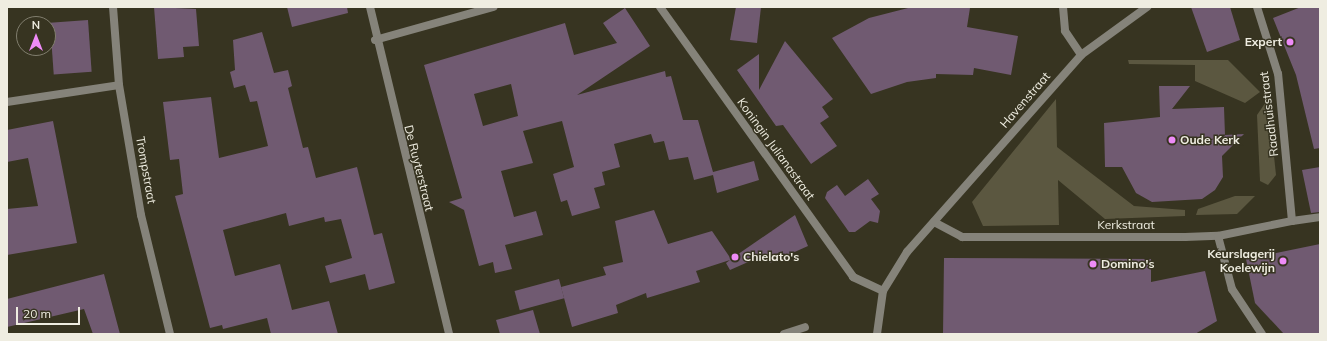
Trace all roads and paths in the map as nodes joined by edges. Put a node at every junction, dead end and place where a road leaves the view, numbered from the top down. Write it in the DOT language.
graph roads {
  1 [pos="113,7"];
  2 [pos="370,7"];
  3 [pos="493,7"];
  4 [pos="660,7"];
  5 [pos="1063,7"];
  6 [pos="1147,7"];
  7 [pos="1257,7"];
  8 [pos="375,40"];
  9 [pos="1081,55"];
  10 [pos="119,85"];
  11 [pos="7,102"];
  12 [pos="1320,217"];
  13 [pos="1292,221"];
  14 [pos="934,222"];
  15 [pos="1218,236"];
  16 [pos="883,291"];
  17 [pos="805,328"];
  18 [pos="170,334"];
  19 [pos="449,334"];
  20 [pos="784,334"];
  21 [pos="877,334"];
  22 [pos="1262,334"];
  1 -- 10 [label="street, Trompstraat"];
  2 -- 8 [label="street, De Ruyterstraat"];
  3 -- 8 [label="street"];
  4 -- 16 [label="street, Koningin Julianastraat"];
  5 -- 9 [label="street"];
  6 -- 9 [label="street, Havenstraat"];
  7 -- 13 [label="street, Raadhuisstraat"];
  8 -- 19 [label="street, De Ruyterstraat"];
  9 -- 14 [label="street, Havenstraat"];
  10 -- 11 [label="street"];
  10 -- 18 [label="street, Trompstraat"];
  12 -- 13 [label="street, Kerkstraat"];
  13 -- 15 [label="street, Kerkstraat"];
  14 -- 15 [label="street, Kerkstraat"];
  14 -- 16 [label="street, Havenstraat"];
  15 -- 22 [label="street"];
  16 -- 21 [label="street"];
  17 -- 20 [label="street"];
}
